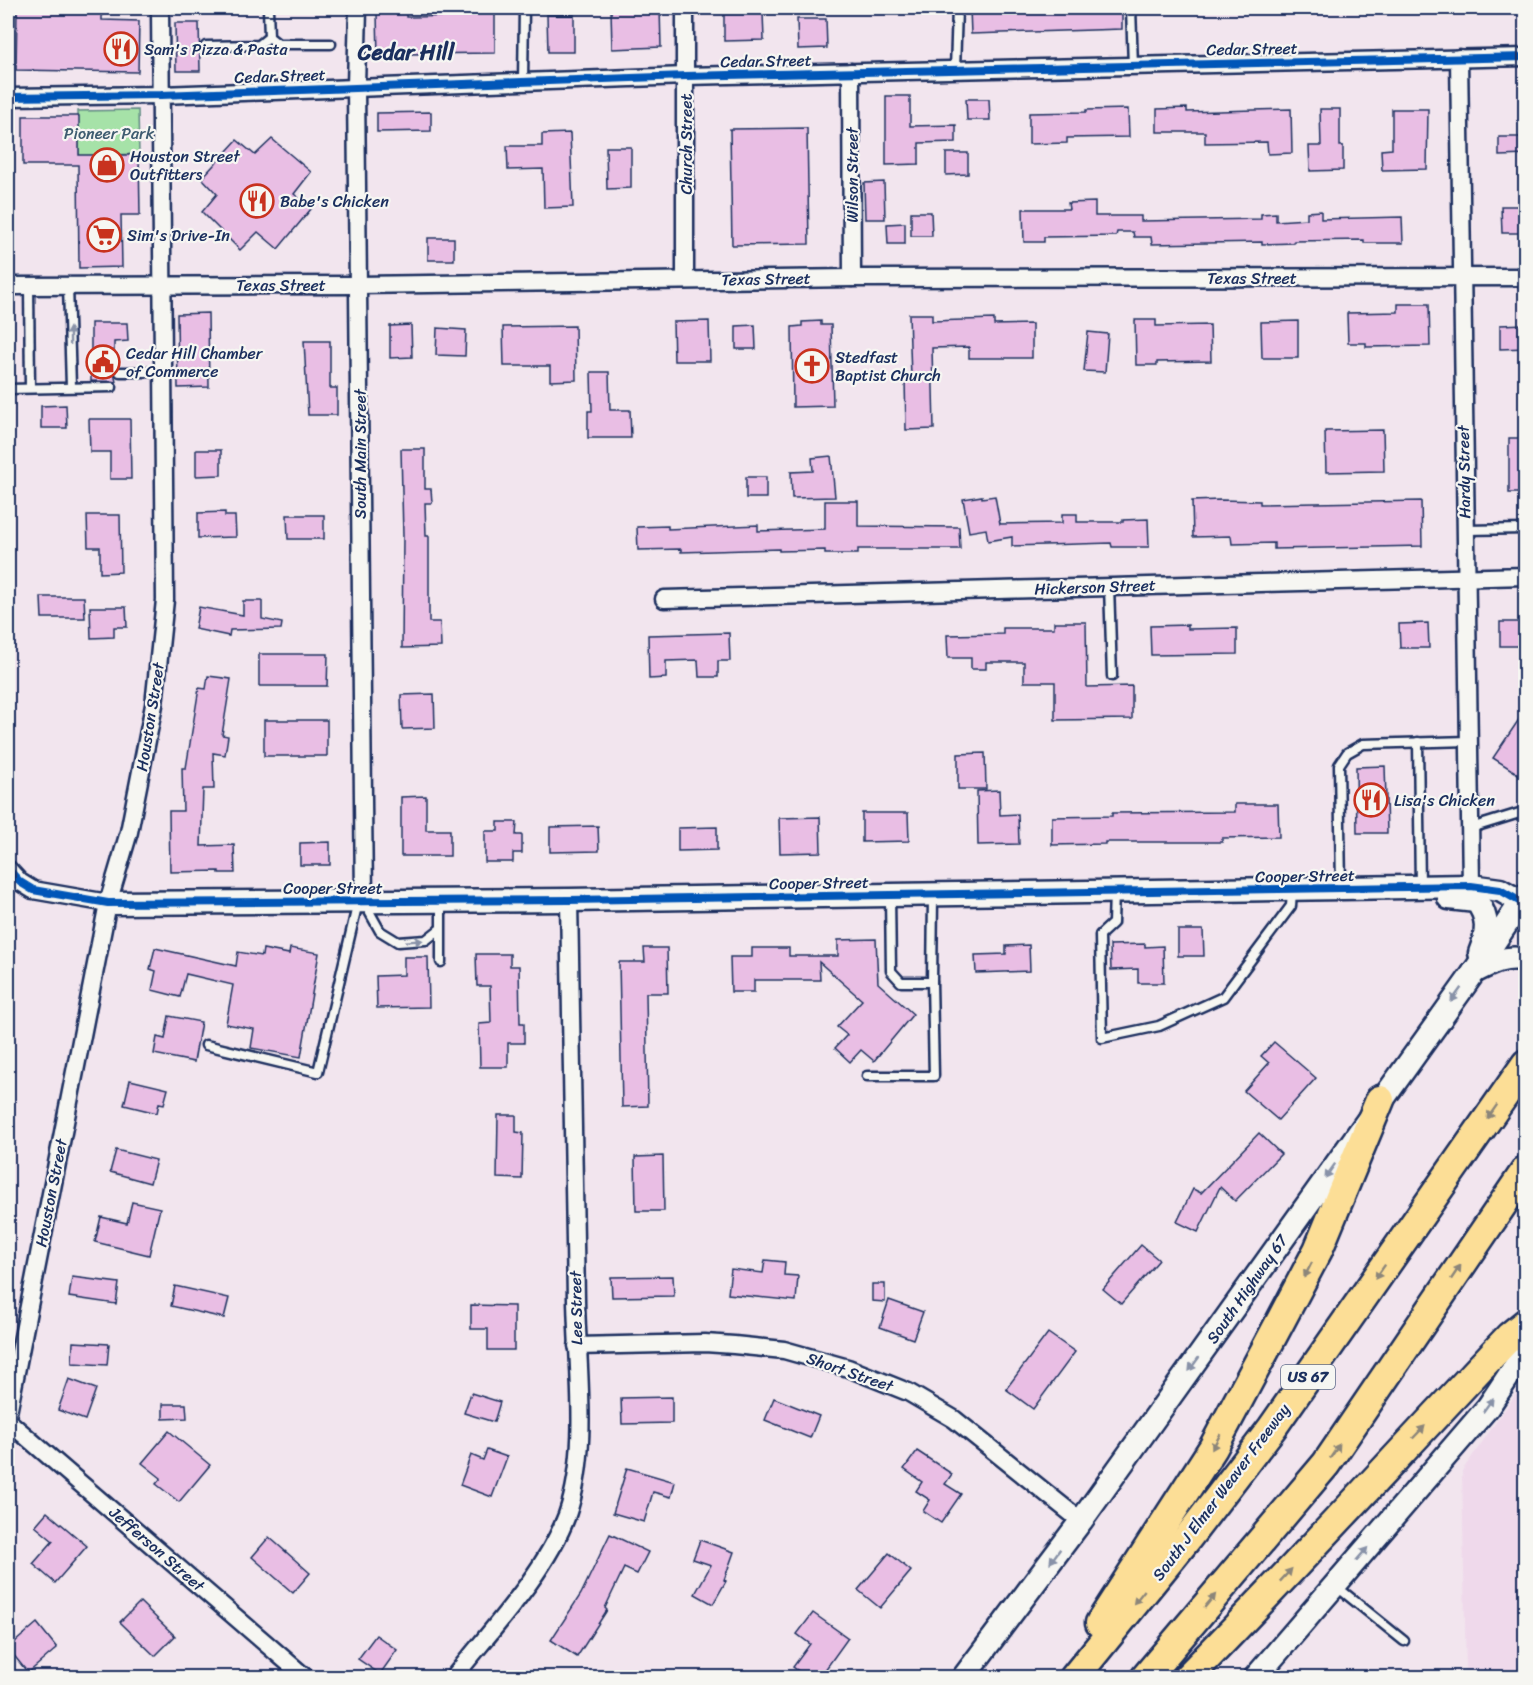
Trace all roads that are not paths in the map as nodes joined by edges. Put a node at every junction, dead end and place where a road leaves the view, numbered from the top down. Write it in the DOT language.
graph roads {
  1 [pos="160,8"];
  2 [pos="268,8"];
  3 [pos="358,8"];
  4 [pos="524,8"];
  5 [pos="685,8"];
  6 [pos="957,8"];
  7 [pos="1131,8"];
  8 [pos="269,37"];
  9 [pos="331,44"];
  10 [pos="206,46"];
  11 [pos="1526,57"];
  12 [pos="1459,58"];
  13 [pos="1132,66"];
  14 [pos="955,70"];
  15 [pos="851,72"];
  16 [pos="686,76"];
  17 [pos="523,81"];
  18 [pos="356,86"];
  19 [pos="161,95"];
  20 [pos="8,97"];
  21 [pos="1526,277"];
  22 [pos="852,278"];
  23 [pos="1461,278"];
  24 [pos="685,280"];
  25 [pos="69,285"];
  26 [pos="163,285"];
  27 [pos="358,285"];
  28 [pos="8,286"];
  29 [pos="29,286"];
  30 [pos="120,372"];
  31 [pos="162,372"];
  32 [pos="71,387"];
  33 [pos="112,387"];
  34 [pos="30,388"];
  35 [pos="8,389"];
  36 [pos="1526,529"];
  37 [pos="1465,530"];
  38 [pos="1466,576"];
  39 [pos="1526,576"];
  40 [pos="1110,586"];
  41 [pos="664,599"];
  42 [pos="1112,676"];
  43 [pos="1469,741"];
  44 [pos="1418,742"];
  45 [pos="1526,811"];
  46 [pos="1471,828"];
  47 [pos="8,868"];
  48 [pos="1471,886"];
  49 [pos="1420,887"];
  50 [pos="1341,889"];
  51 [pos="1293,890"];
  52 [pos="1114,891"];
  53 [pos="933,894"];
  54 [pos="890,895"];
  55 [pos="569,900"];
  56 [pos="361,901"];
  57 [pos="1524,901"];
  58 [pos="441,902"];
  59 [pos="108,903"];
  60 [pos="441,929"];
  61 [pos="1526,960"];
  62 [pos="441,962"];
  63 [pos="1474,972"];
  64 [pos="932,982"];
  65 [pos="206,1046"];
  66 [pos="1526,1064"];
  67 [pos="867,1076"];
  68 [pos="1380,1100"];
  69 [pos="1526,1170"];
  70 [pos="1526,1323"];
  71 [pos="577,1346"];
  72 [pos="1526,1350"];
  73 [pos="8,1413"];
  74 [pos="8,1421"];
  75 [pos="1081,1521"];
  76 [pos="1335,1586"];
  77 [pos="1404,1641"];
  78 [pos="306,1677"];
  79 [pos="453,1677"];
  80 [pos="963,1677"];
  81 [pos="1072,1677"];
  82 [pos="1145,1677"];
  83 [pos="1187,1677"];
  84 [pos="1255,1677"];
  1 -- 19 [label="street, Houston Street"];
  2 -- 8 [label="lane"];
  3 -- 18 [label="street, South Main Street"];
  4 -- 17 [label="lane"];
  5 -- 16 [label="street, Church Street"];
  6 -- 14 [label="lane"];
  7 -- 13 [label="lane"];
  8 -- 9 [label="lane"];
  8 -- 10 [label="lane"];
  11 -- 12 [label="street, Cedar Street"];
  12 -- 13 [label="street, Cedar Street"];
  12 -- 23 [label="street, Hardy Street"];
  13 -- 14 [label="street, Cedar Street"];
  14 -- 15 [label="street, Cedar Street"];
  15 -- 16 [label="street, Cedar Street"];
  15 -- 22 [label="street, Wilson Street"];
  16 -- 17 [label="street, Cedar Street"];
  16 -- 24 [label="street, Church Street"];
  17 -- 18 [label="street, Cedar Street"];
  18 -- 19 [label="street, Cedar Street"];
  18 -- 27 [label="street, South Main Street"];
  19 -- 20 [label="street, Cedar Street"];
  19 -- 26 [label="street, Houston Street"];
  21 -- 23 [label="street, Texas Street"];
  22 -- 23 [label="street, Texas Street"];
  22 -- 24 [label="street, Texas Street"];
  23 -- 37 [label="street, Hardy Street"];
  24 -- 27 [label="street, Texas Street"];
  25 -- 26 [label="street, Texas Street"];
  25 -- 29 [label="street, Texas Street"];
  32 -- 25 [label="lane, one-way"];
  26 -- 27 [label="street, Texas Street"];
  26 -- 31 [label="street, Houston Street"];
  27 -- 56 [label="street, South Main Street"];
  28 -- 29 [label="street, Texas Street"];
  29 -- 34 [label="lane"];
  30 -- 31 [label="lane"];
  31 -- 59 [label="street, Houston Street"];
  32 -- 33 [label="lane"];
  32 -- 34 [label="lane"];
  34 -- 35 [label="lane"];
  36 -- 37 [label="lane"];
  37 -- 38 [label="street, Hardy Street"];
  38 -- 39 [label="street, Hickerson Street"];
  38 -- 40 [label="street, Hickerson Street"];
  38 -- 43 [label="street, Hardy Street"];
  40 -- 41 [label="street, Hickerson Street"];
  40 -- 42 [label="lane"];
  43 -- 44 [label="lane"];
  43 -- 46 [label="street, Hardy Street"];
  44 -- 49 [label="lane"];
  44 -- 50 [label="lane"];
  45 -- 46 [label="lane"];
  46 -- 48 [label="street, Hardy Street"];
  47 -- 59 [label="street"];
  48 -- 49 [label="main road, Cooper Street"];
  48 -- 57 [label="main road, Cooper Street"];
  49 -- 50 [label="main road, Cooper Street"];
  50 -- 51 [label="main road, Cooper Street"];
  50 -- 63 [label="main road"];
  51 -- 52 [label="main road, Cooper Street"];
  51 -- 52 [label="lane"];
  52 -- 53 [label="main road, Cooper Street"];
  53 -- 54 [label="main road, Cooper Street"];
  53 -- 64 [label="lane"];
  54 -- 55 [label="main road, Cooper Street"];
  54 -- 64 [label="lane"];
  55 -- 58 [label="main road, Cooper Street"];
  55 -- 71 [label="street, Lee Street"];
  56 -- 58 [label="main road, Cooper Street"];
  56 -- 59 [label="main road, Cooper Street"];
  56 -- 60 [label="lane, one-way"];
  56 -- 65 [label="lane"];
  57 -- 63 [label="main road, South Highway 67"];
  58 -- 60 [label="lane"];
  59 -- 73 [label="street, Houston Street"];
  60 -- 62 [label="lane"];
  61 -- 63 [label="main road"];
  63 -- 68 [label="main road, South Highway 67, one-way"];
  64 -- 67 [label="lane"];
  66 -- 81 [label="highway, South J Elmer Weaver Freeway / US 67, one-way"];
  68 -- 75 [label="main road, South Highway 67, one-way"];
  68 -- 81 [label="highway, one-way"];
  82 -- 69 [label="highway, one-way"];
  83 -- 70 [label="highway, one-way"];
  71 -- 75 [label="street, Short Street"];
  71 -- 79 [label="street, Lee Street"];
  76 -- 72 [label="main road, one-way"];
  74 -- 78 [label="street, Jefferson Street"];
  75 -- 80 [label="main road, South Highway 67, one-way"];
  76 -- 77 [label="lane"];
  76 -- 84 [label="main road"];
}
